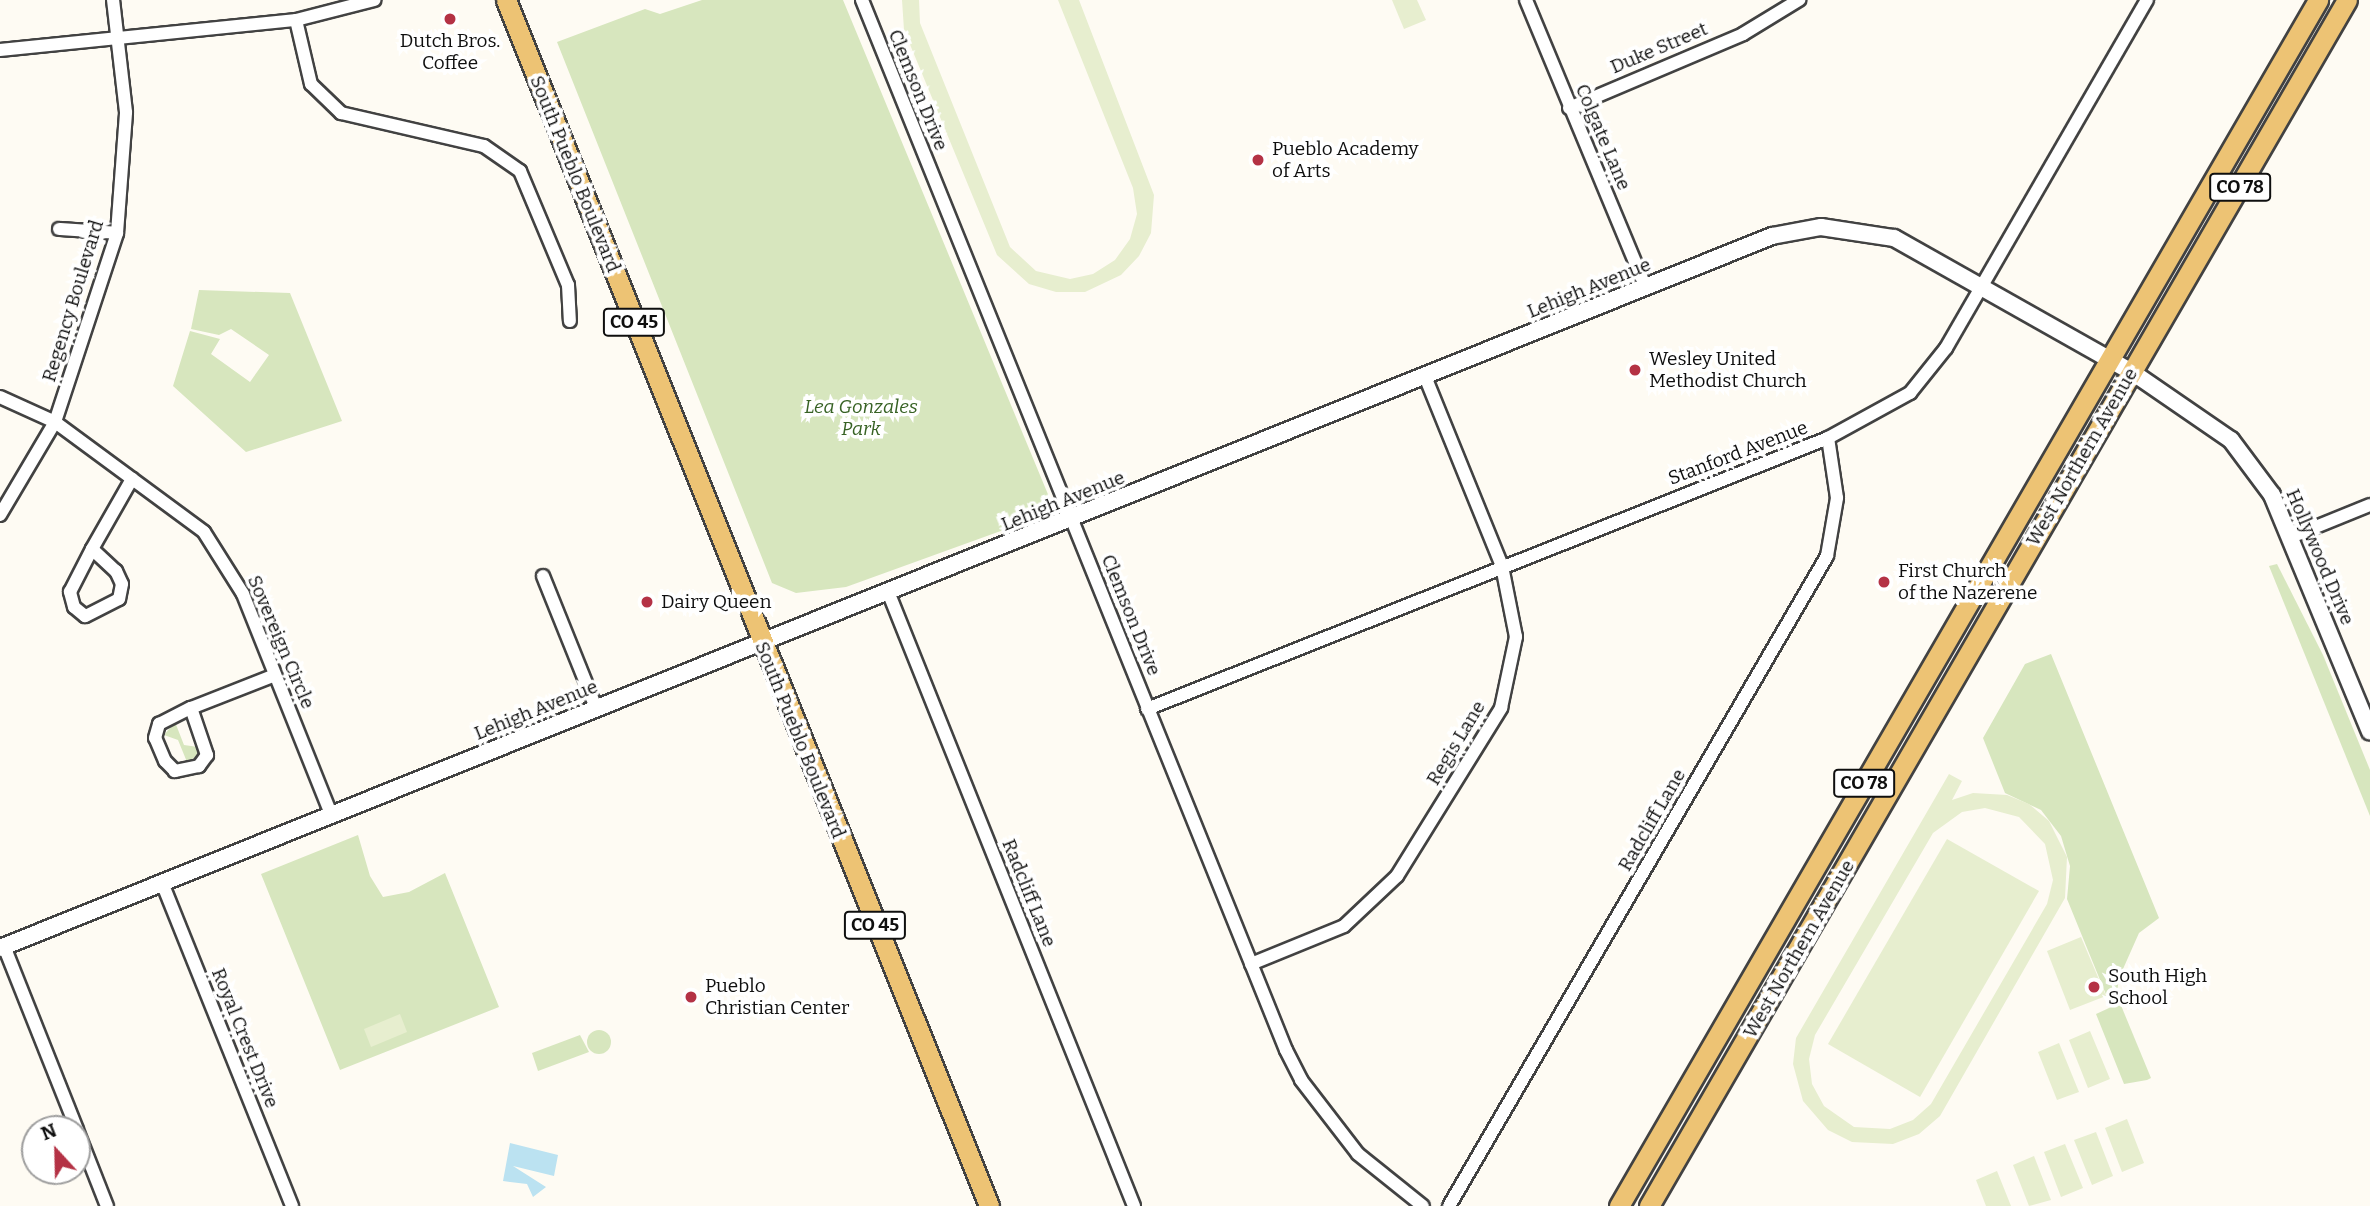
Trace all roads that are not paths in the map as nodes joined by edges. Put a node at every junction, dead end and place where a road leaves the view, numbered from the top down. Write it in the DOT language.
graph roads {
  1 [pos="113,0"];
  2 [pos="374,0"];
  3 [pos="506,0"];
  4 [pos="862,0"];
  5 [pos="1525,0"];
  6 [pos="1799,0"];
  7 [pos="2147,0"];
  8 [pos="2318,0"];
  9 [pos="2347,0"];
  10 [pos="352,3"];
  11 [pos="296,20"];
  12 [pos="118,37"];
  13 [pos="0,50"];
  14 [pos="1569,108"];
  15 [pos="59,229"];
  16 [pos="117,233"];
  17 [pos="1646,288"];
  18 [pos="1980,289"];
  19 [pos="570,321"];
  20 [pos="2112,361"];
  21 [pos="2132,372"];
  22 [pos="1425,376"];
  23 [pos="0,397"];
  24 [pos="55,422"];
  25 [pos="1828,438"];
  26 [pos="132,479"];
  27 [pos="2370,505"];
  28 [pos="0,515"];
  29 [pos="1072,520"];
  30 [pos="2291,537"];
  31 [pos="92,549"];
  32 [pos="1502,566"];
  33 [pos="543,576"];
  34 [pos="889,594"];
  35 [pos="762,644"];
  36 [pos="275,675"];
  37 [pos="191,708"];
  38 [pos="596,708"];
  39 [pos="1147,709"];
  40 [pos="2370,732"];
  41 [pos="332,816"];
  42 [pos="163,885"];
  43 [pos="2,947"];
  44 [pos="1251,964"];
  45 [pos="71,1115"];
  46 [pos="91,1165"];
  47 [pos="107,1206"];
  48 [pos="292,1206"];
  49 [pos="989,1206"];
  50 [pos="1134,1206"];
  51 [pos="1423,1206"];
  52 [pos="1449,1206"];
  53 [pos="1619,1206"];
  54 [pos="1649,1206"];
  1 -- 12 [label="street, Regency Boulevard"];
  2 -- 10 [label="street"];
  3 -- 35 [label="main road, South Pueblo Boulevard / CO 45"];
  4 -- 29 [label="street, Clemson Drive"];
  5 -- 14 [label="street, Colgate Lane"];
  6 -- 14 [label="street, Duke Street"];
  7 -- 18 [label="street, Stanford Avenue"];
  8 -- 20 [label="main road, West Northern Avenue / CO 78"];
  9 -- 21 [label="main road, West Northern Avenue / CO 78"];
  10 -- 11 [label="street"];
  11 -- 12 [label="street"];
  11 -- 19 [label="street"];
  12 -- 13 [label="street"];
  12 -- 16 [label="street, Regency Boulevard"];
  14 -- 17 [label="street, Colgate Lane"];
  15 -- 16 [label="street"];
  16 -- 24 [label="street, Regency Boulevard"];
  17 -- 18 [label="street, Lehigh Avenue"];
  17 -- 22 [label="street, Lehigh Avenue"];
  18 -- 20 [label="street, Lehigh Avenue"];
  18 -- 25 [label="street, Stanford Avenue"];
  20 -- 21 [label="street, Lehigh Avenue"];
  20 -- 53 [label="main road, West Northern Avenue / CO 78"];
  21 -- 30 [label="street, Hollywood Drive"];
  21 -- 54 [label="main road, West Northern Avenue / CO 78"];
  22 -- 29 [label="street, Lehigh Avenue"];
  22 -- 32 [label="street, Regis Lane"];
  23 -- 24 [label="street, Sovereign Circle"];
  24 -- 26 [label="street, Sovereign Circle"];
  24 -- 28 [label="street, Regency Boulevard"];
  25 -- 32 [label="street, Stanford Avenue"];
  25 -- 52 [label="street, Radcliff Lane"];
  26 -- 31 [label="street"];
  26 -- 36 [label="street, Sovereign Circle"];
  27 -- 30 [label="street"];
  29 -- 34 [label="street, Lehigh Avenue"];
  29 -- 39 [label="street, Clemson Drive"];
  30 -- 40 [label="street, Hollywood Drive"];
  31 -- 31 [label="street"];
  32 -- 39 [label="street, Stanford Avenue"];
  32 -- 44 [label="street, Regis Lane"];
  33 -- 38 [label="street"];
  34 -- 35 [label="street, Lehigh Avenue"];
  34 -- 50 [label="street, Radcliff Lane"];
  35 -- 38 [label="street, Lehigh Avenue"];
  35 -- 49 [label="main road, South Pueblo Boulevard / CO 45"];
  36 -- 37 [label="street"];
  36 -- 41 [label="street, Sovereign Circle"];
  37 -- 37 [label="street"];
  38 -- 41 [label="street, Lehigh Avenue"];
  39 -- 44 [label="street, Clemson Drive"];
  41 -- 42 [label="street, Lehigh Avenue"];
  42 -- 43 [label="street, Lehigh Avenue"];
  42 -- 48 [label="street, Royal Crest Drive"];
  43 -- 45 [label="street"];
  44 -- 51 [label="street, Clemson Drive"];
  46 -- 47 [label="street"];
}
